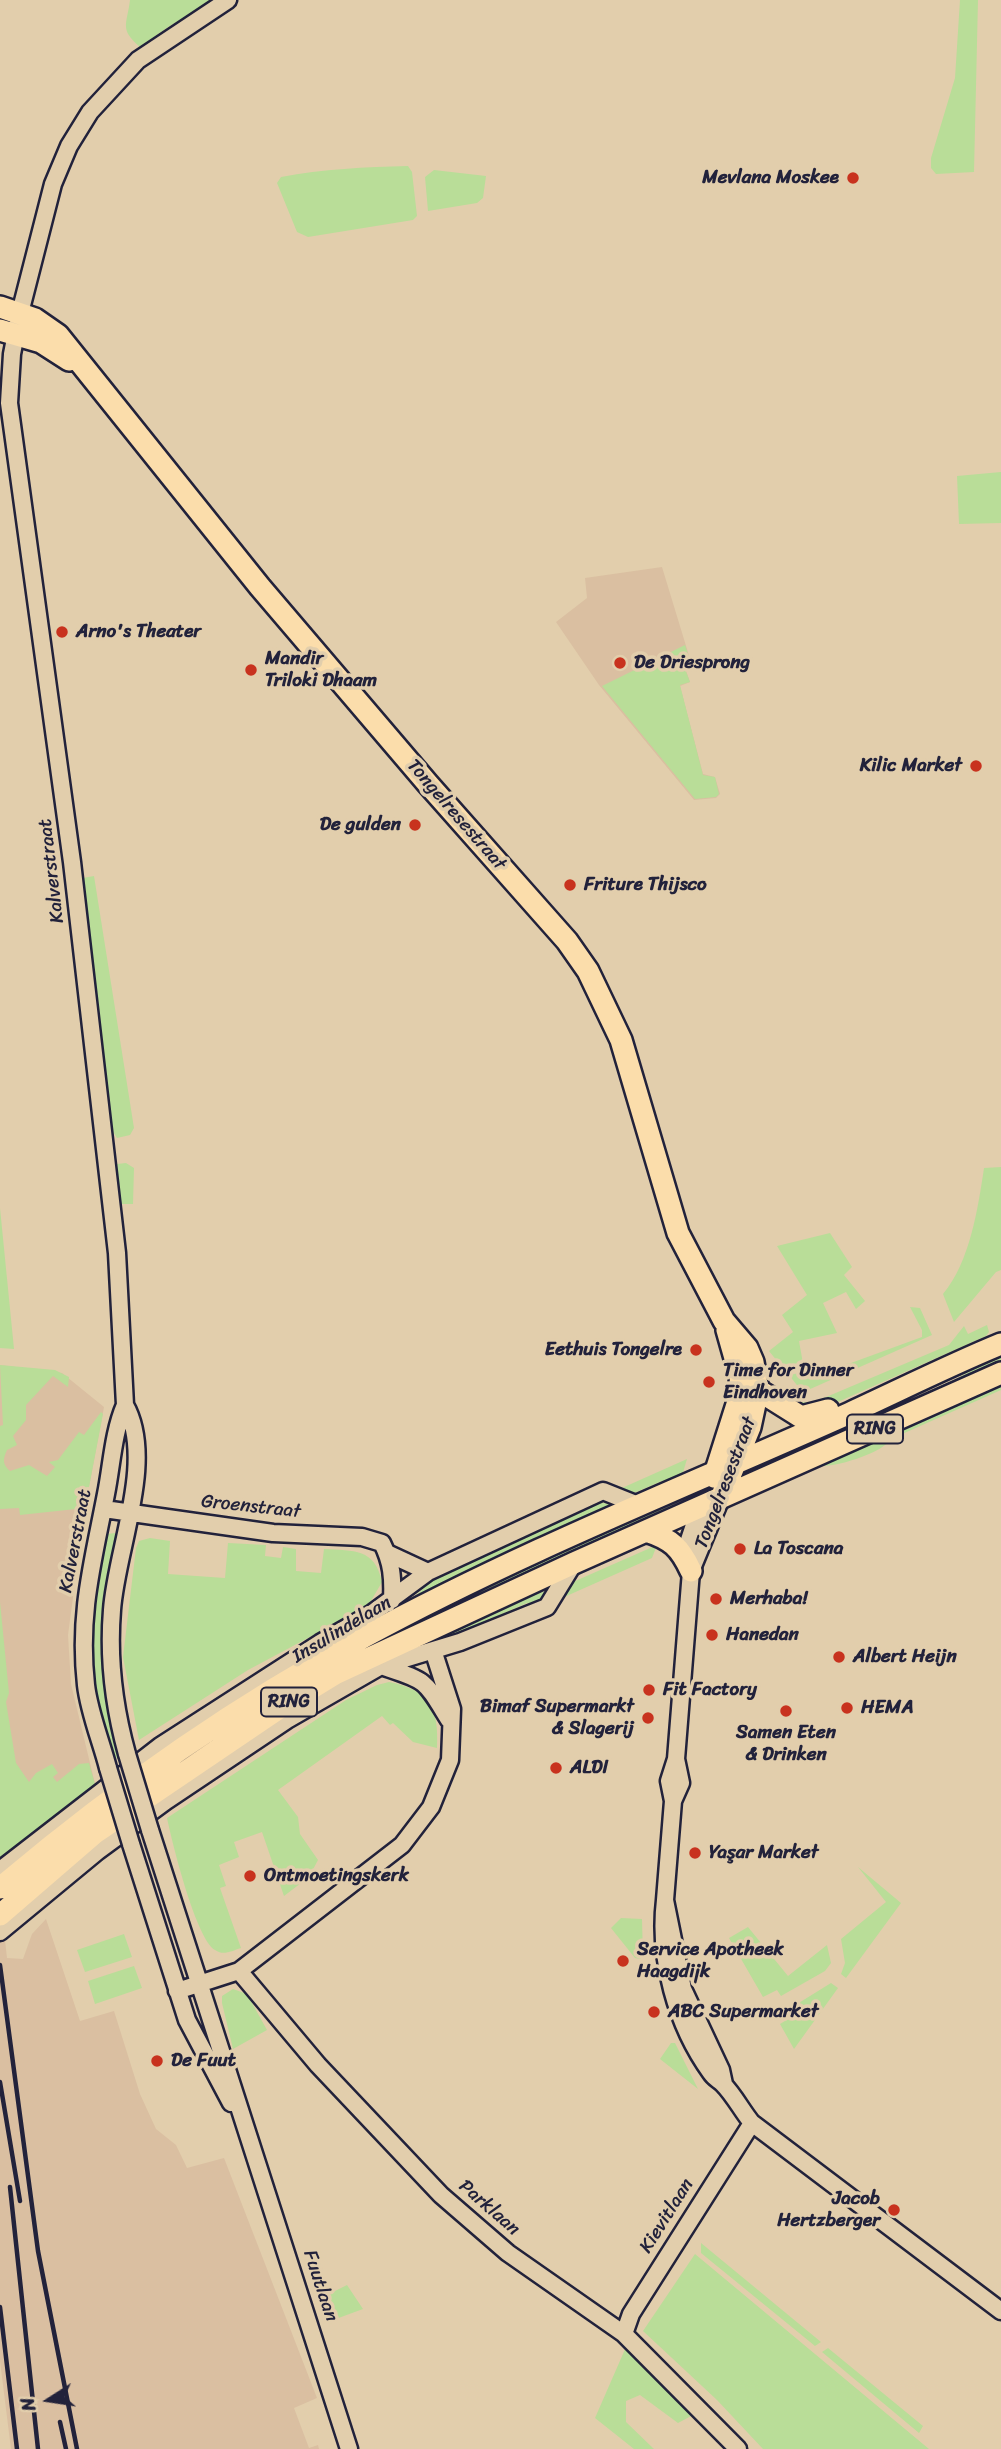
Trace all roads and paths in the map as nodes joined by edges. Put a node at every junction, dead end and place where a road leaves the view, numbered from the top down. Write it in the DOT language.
graph roads {
  1 [pos="228,0"];
  2 [pos="9,321"];
  3 [pos="724,1321"];
  4 [pos="1001,1343"];
  5 [pos="1001,1373"];
  6 [pos="758,1390"];
  7 [pos="125,1405"];
  8 [pos="850,1413"];
  9 [pos="727,1466"];
  10 [pos="720,1497"];
  11 [pos="638,1505"];
  12 [pos="700,1507"];
  13 [pos="104,1509"];
  14 [pos="129,1514"];
  15 [pos="646,1531"];
  16 [pos="387,1553"];
  17 [pos="574,1563"];
  18 [pos="691,1571"];
  19 [pos="428,1572"];
  20 [pos="392,1600"];
  21 [pos="433,1650"];
  22 [pos="381,1666"];
  23 [pos="452,1725"];
  24 [pos="127,1754"];
  25 [pos="108,1768"];
  26 [pos="0,1870"];
  27 [pos="0,1888"];
  28 [pos="0,1914"];
  29 [pos="0,1932"];
  30 [pos="239,1970"];
  31 [pos="200,1984"];
  32 [pos="177,1991"];
  33 [pos="752,2123"];
  34 [pos="249,2136"];
  35 [pos="1001,2311"];
  36 [pos="624,2334"];
  37 [pos="349,2449"];
  38 [pos="738,2449"];
  1 -- 2 [label="street, Kalverstraat"];
  2 -- 3 [label="main road, Tongelresestraat"];
  2 -- 7 [label="street, Kalverstraat"];
  3 -- 6 [label="main road, Tongelresestraat"];
  3 -- 9 [label="main road, Tongelresestraat"];
  4 -- 8 [label="main road, RING"];
  5 -- 10 [label="main road, RING"];
  6 -- 8 [label="main road"];
  6 -- 9 [label="main road, Tongelresestraat"];
  7 -- 13 [label="street, Kalverstraat"];
  7 -- 14 [label="street, Kalverstraat"];
  8 -- 9 [label="main road, RING"];
  9 -- 10 [label="main road, Tongelresestraat"];
  9 -- 11 [label="main road, Insulindelaan / RING"];
  9 -- 12 [label="main road, Tongelresestraat"];
  10 -- 12 [label="main road, Insulindelaan / RING"];
  10 -- 18 [label="street, Tongelresestraat"];
  11 -- 19 [label="street, Insulindelaan"];
  11 -- 27 [label="main road, Insulindelaan / RING"];
  12 -- 15 [label="main road, Insulindelaan / RING"];
  12 -- 18 [label="street, Tongelresestraat"];
  13 -- 14 [label="street, Groenstraat"];
  13 -- 25 [label="street, Kalverstraat"];
  14 -- 16 [label="street, Groenstraat"];
  14 -- 24 [label="street, Kalverstraat"];
  15 -- 17 [label="main road, Insulindelaan / RING"];
  15 -- 18 [label="main road"];
  16 -- 19 [label="street, Groenstraat"];
  16 -- 20 [label="street"];
  17 -- 21 [label="street"];
  17 -- 28 [label="main road, Insulindelaan / RING"];
  18 -- 33 [label="street, Tongelresestraat"];
  19 -- 20 [label="street, Insulindelaan"];
  20 -- 26 [label="street, Insulindelaan"];
  21 -- 22 [label="street"];
  21 -- 23 [label="street"];
  22 -- 23 [label="street"];
  22 -- 29 [label="street"];
  23 -- 30 [label="street"];
  24 -- 31 [label="street, Fuutlaan, bridge"];
  25 -- 32 [label="street, Fuutlaan, bridge"];
  30 -- 31 [label="street"];
  30 -- 36 [label="street, Parklaan"];
  31 -- 32 [label="street"];
  31 -- 34 [label="street, Fuutlaan"];
  32 -- 34 [label="street, Fuutlaan"];
  33 -- 35 [label="street, Tongelresestraat"];
  33 -- 36 [label="street, Kievitlaan"];
  34 -- 37 [label="street, Fuutlaan"];
  36 -- 38 [label="street, Parklaan"];
}
